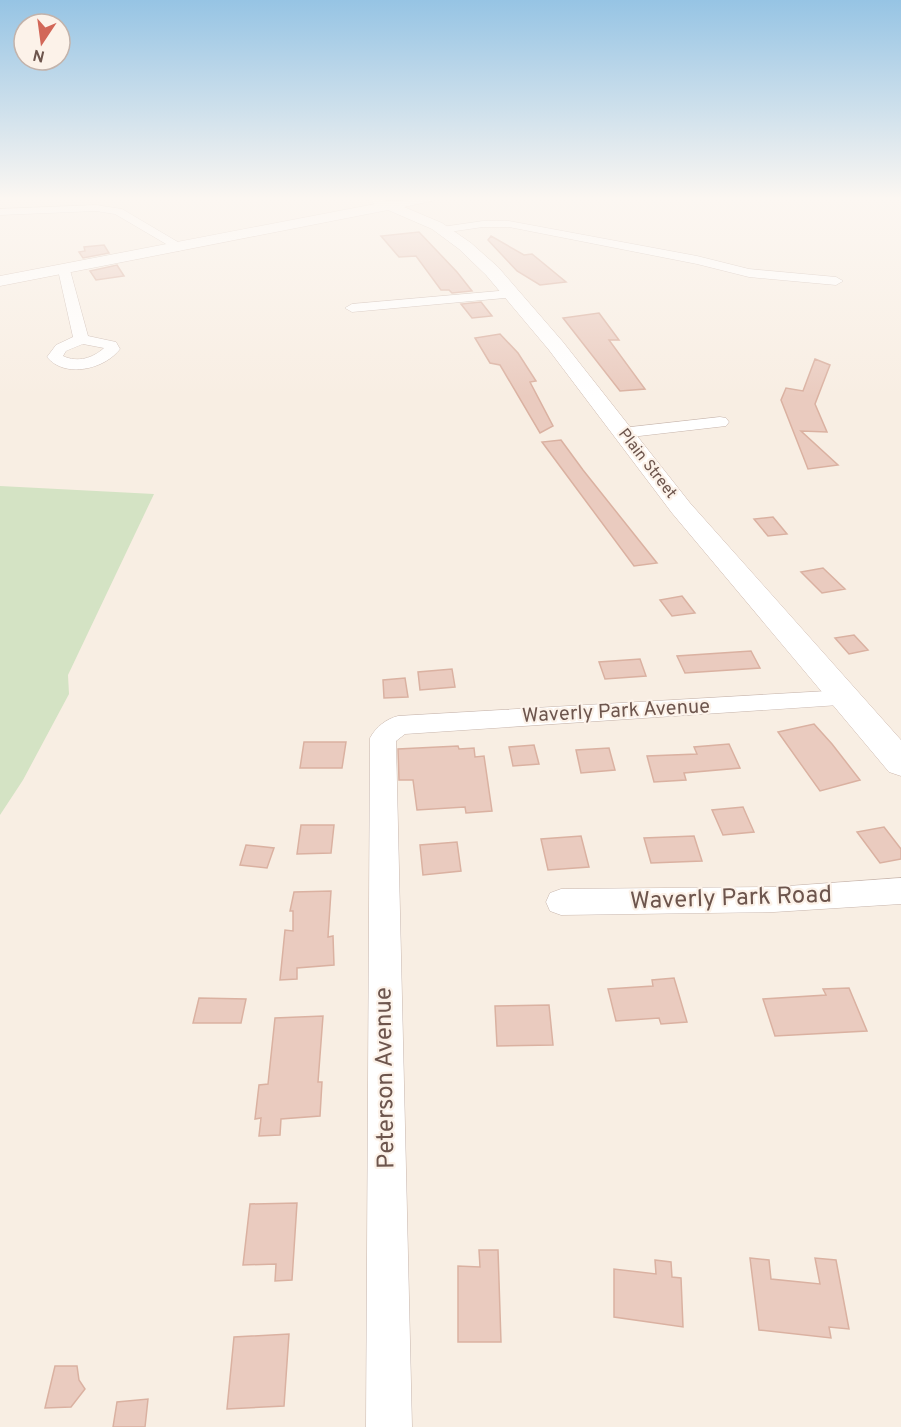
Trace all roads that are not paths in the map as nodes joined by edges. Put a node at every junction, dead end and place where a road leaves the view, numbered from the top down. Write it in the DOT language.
graph roads {
  1 [pos="98,264"];
  2 [pos="483,264"];
  3 [pos="712,264"];
  4 [pos="64,270"];
  5 [pos="0,281"];
  6 [pos="836,281"];
  7 [pos="511,294"];
  8 [pos="352,308"];
  9 [pos="81,339"];
  10 [pos="720,422"];
  11 [pos="622,433"];
  12 [pos="845,698"];
  13 [pos="388,731"];
  14 [pos="901,763"];
  15 [pos="901,891"];
  16 [pos="561,902"];
  17 [pos="390,1427"];
  1 -- 4 [label="main road"];
  2 -- 7 [label="main road, Plain Street"];
  3 -- 6 [label="street"];
  4 -- 5 [label="main road"];
  4 -- 9 [label="street"];
  7 -- 8 [label="street"];
  7 -- 11 [label="main road, Plain Street"];
  10 -- 11 [label="street"];
  11 -- 12 [label="main road, Plain Street"];
  12 -- 13 [label="street, Waverly Park Avenue"];
  12 -- 14 [label="main road, Plain Street"];
  13 -- 17 [label="street, Peterson Avenue"];
  15 -- 16 [label="street, Waverly Park Road"];
}
